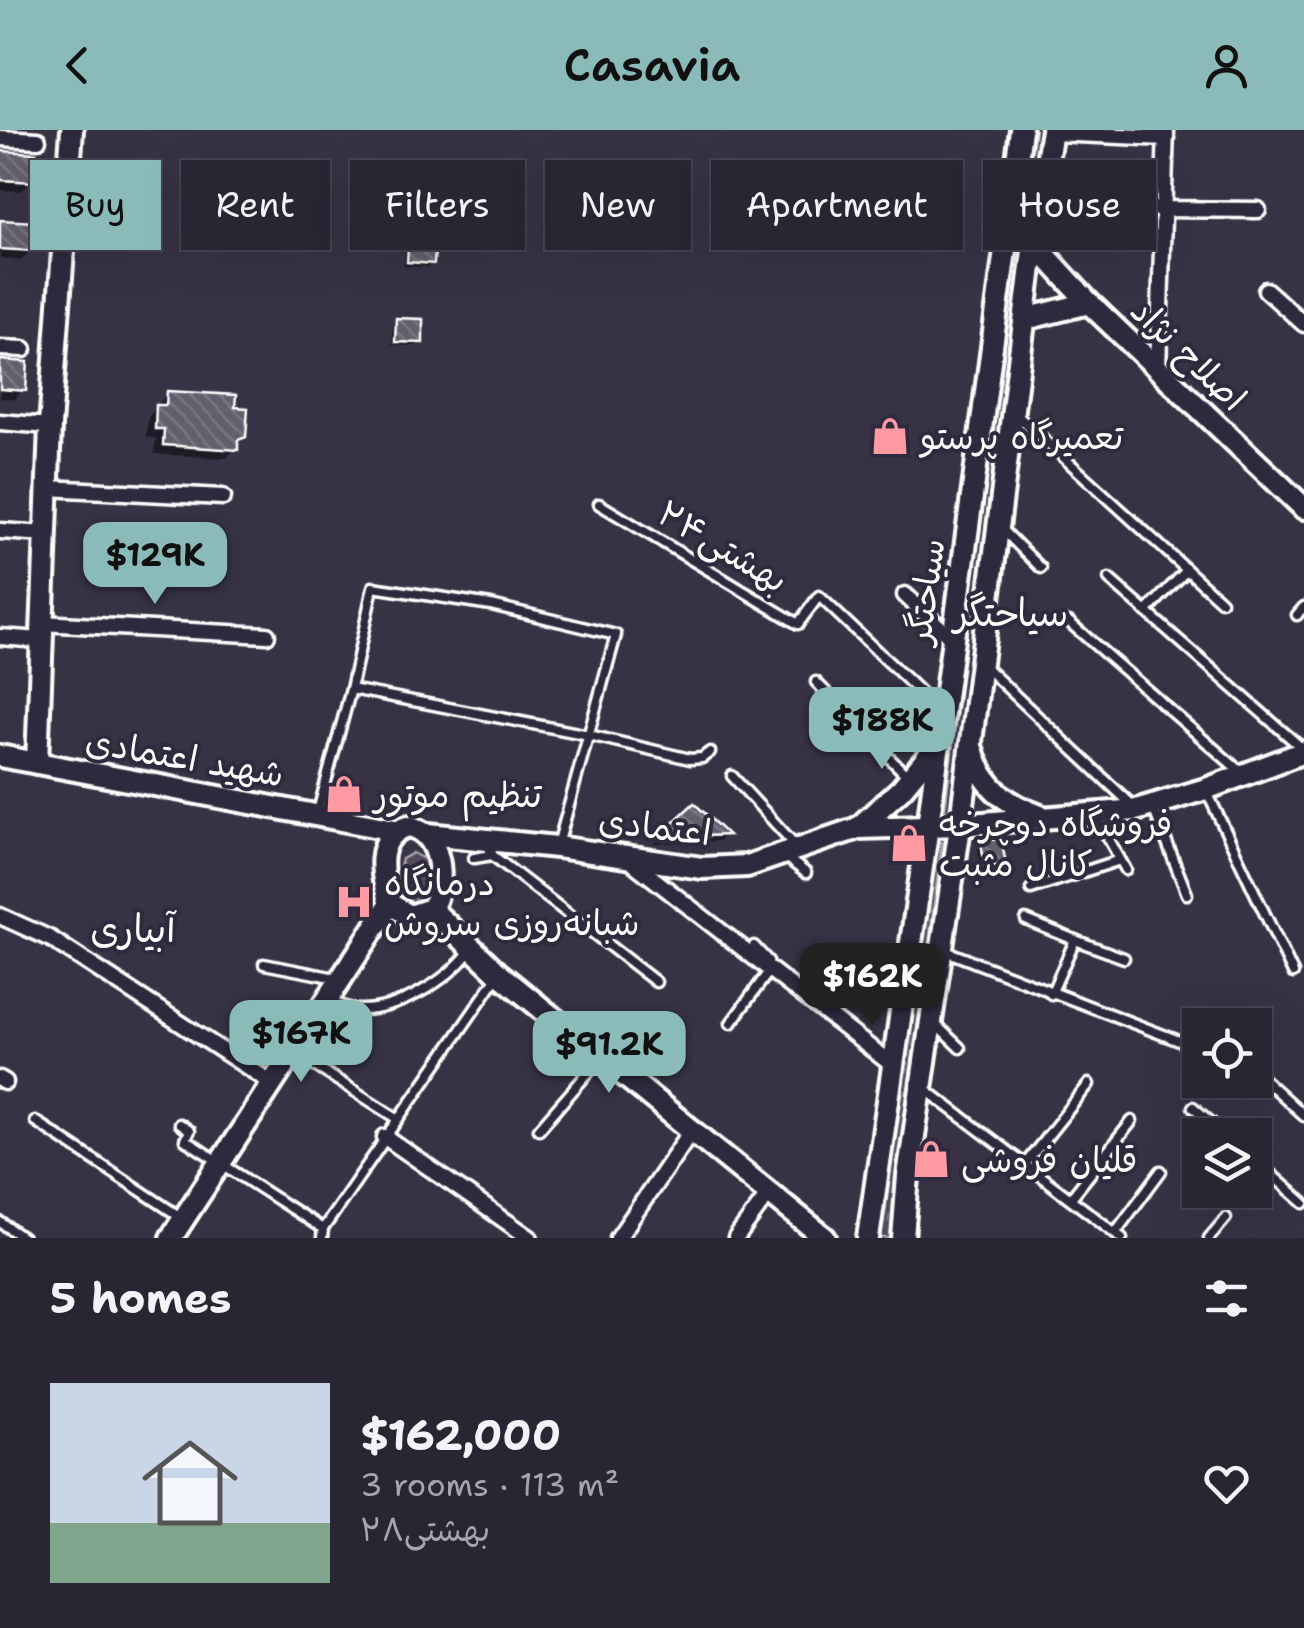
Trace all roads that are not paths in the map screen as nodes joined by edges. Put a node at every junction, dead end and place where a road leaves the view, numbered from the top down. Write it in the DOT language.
graph roads {
  1 [pos="72,130"];
  2 [pos="1021,130"];
  3 [pos="1052,131"];
  4 [pos="1166,134"];
  5 [pos="0,138"];
  6 [pos="38,140"];
  7 [pos="1047,160"];
  8 [pos="1156,207"];
  9 [pos="1164,208"];
  10 [pos="1258,210"];
  11 [pos="1033,250"];
  12 [pos="1040,250"];
  13 [pos="1266,290"];
  14 [pos="1089,303"];
  15 [pos="1025,320"];
  16 [pos="1304,324"];
  17 [pos="0,348"];
  18 [pos="24,350"];
  19 [pos="1158,369"];
  20 [pos="1014,412"];
  21 [pos="0,422"];
  22 [pos="50,426"];
  23 [pos="47,488"];
  24 [pos="223,497"];
  25 [pos="599,504"];
  26 [pos="1304,508"];
  27 [pos="1000,527"];
  28 [pos="0,531"];
  29 [pos="46,534"];
  30 [pos="1041,568"];
  31 [pos="1187,570"];
  32 [pos="1109,579"];
  33 [pos="905,596"];
  34 [pos="1221,601"];
  35 [pos="1304,607"];
  36 [pos="1146,612"];
  37 [pos="1296,615"];
  38 [pos="1069,622"];
  39 [pos="41,632"];
  40 [pos="267,635"];
  41 [pos="0,638"];
  42 [pos="951,638"];
  43 [pos="980,663"];
  44 [pos="816,682"];
  45 [pos="352,689"];
  46 [pos="942,712"];
  47 [pos="589,736"];
  48 [pos="937,746"];
  49 [pos="971,746"];
  50 [pos="1304,751"];
  51 [pos="710,752"];
  52 [pos="0,756"];
  53 [pos="37,763"];
  54 [pos="1244,775"];
  55 [pos="732,776"];
  56 [pos="909,778"];
  57 [pos="1206,790"];
  58 [pos="1144,808"];
  59 [pos="317,814"];
  60 [pos="1095,814"];
  61 [pos="1039,819"];
  62 [pos="358,822"];
  63 [pos="960,825"];
  64 [pos="928,826"];
  65 [pos="858,828"];
  66 [pos="395,830"];
  67 [pos="428,834"];
  68 [pos="488,847"];
  69 [pos="557,847"];
  70 [pos="382,850"];
  71 [pos="791,852"];
  72 [pos="624,856"];
  73 [pos="474,858"];
  74 [pos="1120,860"];
  75 [pos="1126,870"];
  76 [pos="953,872"];
  77 [pos="806,873"];
  78 [pos="1032,889"];
  79 [pos="1187,894"];
  80 [pos="390,904"];
  81 [pos="431,909"];
  82 [pos="0,916"];
  83 [pos="1026,920"];
  84 [pos="1076,940"];
  85 [pos="754,946"];
  86 [pos="472,948"];
  87 [pos="941,950"];
  88 [pos="1124,958"];
  89 [pos="264,964"];
  90 [pos="770,970"];
  91 [pos="1293,973"];
  92 [pos="499,974"];
  93 [pos="340,980"];
  94 [pos="656,982"];
  95 [pos="799,993"];
  96 [pos="1051,994"];
  97 [pos="327,999"];
  98 [pos="930,1019"];
  99 [pos="731,1023"];
  100 [pos="1182,1042"];
  101 [pos="960,1048"];
  102 [pos="293,1052"];
  103 [pos="601,1058"];
  104 [pos="892,1064"];
  105 [pos="272,1083"];
  106 [pos="1089,1084"];
  107 [pos="921,1086"];
  108 [pos="1272,1087"];
  109 [pos="1194,1106"];
  110 [pos="1304,1116"];
  111 [pos="397,1118"];
  112 [pos="1207,1118"];
  113 [pos="36,1121"];
  114 [pos="1132,1121"];
  115 [pos="180,1124"];
  116 [pos="539,1129"];
  117 [pos="692,1130"];
  118 [pos="385,1136"];
  119 [pos="220,1163"];
  120 [pos="1026,1164"];
  121 [pos="1161,1171"];
  122 [pos="876,1173"];
  123 [pos="1272,1175"];
  124 [pos="908,1176"];
  125 [pos="770,1192"];
  126 [pos="1070,1198"];
  127 [pos="1304,1203"];
  128 [pos="1226,1218"];
  129 [pos="183,1219"];
  130 [pos="0,1222"];
  131 [pos="322,1234"];
  132 [pos="1119,1235"];
  133 [pos="23,1238"];
  134 [pos="171,1238"];
  135 [pos="530,1238"];
  136 [pos="618,1238"];
  137 [pos="736,1238"];
  138 [pos="825,1238"];
  139 [pos="868,1238"];
  140 [pos="903,1238"];
  141 [pos="1210,1238"];
  1 -- 22 [label="street"];
  2 -- 42 [label="street, سیاحتگر"];
  3 -- 4 [label="street"];
  3 -- 7 [label="street, سیاحتگر"];
  4 -- 9 [label="street"];
  5 -- 6 [label="street"];
  8 -- 9 [label="street"];
  9 -- 10 [label="street"];
  9 -- 19 [label="street"];
  11 -- 15 [label="street, سیاحتگر"];
  12 -- 14 [label="street, اصلاح نژاد"];
  13 -- 16 [label="street"];
  14 -- 15 [label="street"];
  14 -- 19 [label="street, اصلاح نژاد"];
  15 -- 20 [label="street, سیاحتگر"];
  17 -- 18 [label="street"];
  19 -- 26 [label="street, اصلاح نژاد"];
  20 -- 27 [label="street, سیاحتگر"];
  20 -- 31 [label="lane"];
  21 -- 22 [label="street"];
  22 -- 23 [label="street"];
  23 -- 24 [label="street"];
  23 -- 29 [label="street"];
  25 -- 46 [label="lane, ۲۴بهشتی"];
  27 -- 30 [label="lane"];
  27 -- 43 [label="street, سیاحتگر"];
  28 -- 29 [label="street"];
  29 -- 39 [label="street"];
  31 -- 34 [label="lane"];
  31 -- 36 [label="lane"];
  32 -- 36 [label="lane"];
  33 -- 42 [label="street"];
  35 -- 37 [label="lane"];
  36 -- 50 [label="lane"];
  38 -- 54 [label="lane"];
  39 -- 40 [label="street"];
  39 -- 41 [label="street"];
  39 -- 53 [label="street"];
  42 -- 46 [label="street, سیاحتگر"];
  43 -- 49 [label="street, سیاحتگر"];
  43 -- 58 [label="lane"];
  44 -- 56 [label="lane"];
  45 -- 47 [label="lane"];
  45 -- 47 [label="lane"];
  45 -- 59 [label="lane"];
  46 -- 48 [label="street, سیاحتگر"];
  47 -- 51 [label="lane"];
  47 -- 69 [label="lane"];
  48 -- 56 [label="street"];
  48 -- 64 [label="street, سیاحتگر"];
  49 -- 61 [label="street"];
  49 -- 63 [label="street, سیاحتگر"];
  50 -- 54 [label="street"];
  52 -- 53 [label="street, شهید اعتمادی"];
  53 -- 59 [label="street, شهید اعتمادی"];
  54 -- 57 [label="street"];
  55 -- 71 [label="lane"];
  56 -- 65 [label="street"];
  57 -- 58 [label="street"];
  57 -- 91 [label="lane"];
  58 -- 60 [label="street"];
  58 -- 79 [label="lane"];
  59 -- 62 [label="street, شهید اعتمادی"];
  60 -- 61 [label="street"];
  60 -- 74 [label="lane"];
  61 -- 63 [label="street"];
  61 -- 76 [label="street"];
  62 -- 66 [label="street, شهید اعتمادی"];
  62 -- 70 [label="street"];
  63 -- 64 [label="street, اعتمادی"];
  63 -- 76 [label="street, سیاحتگر"];
  64 -- 65 [label="street, اعتمادی"];
  64 -- 104 [label="street, سیاحتگر"];
  65 -- 71 [label="street, اعتمادی"];
  66 -- 67 [label="street"];
  66 -- 70 [label="street"];
  67 -- 68 [label="street, اعتمادی"];
  67 -- 81 [label="street"];
  68 -- 69 [label="street, اعتمادی"];
  68 -- 73 [label="lane"];
  68 -- 94 [label="lane"];
  69 -- 72 [label="street, اعتمادی"];
  70 -- 80 [label="street"];
  71 -- 72 [label="street, اعتمادی"];
  71 -- 77 [label="lane"];
  72 -- 90 [label="street"];
  74 -- 75 [label="lane"];
  74 -- 78 [label="lane"];
  76 -- 87 [label="street"];
  80 -- 81 [label="street"];
  80 -- 93 [label="street"];
  81 -- 86 [label="street"];
  82 -- 105 [label="street"];
  83 -- 84 [label="lane"];
  84 -- 88 [label="lane"];
  84 -- 96 [label="lane"];
  85 -- 95 [label="lane"];
  86 -- 92 [label="street"];
  86 -- 97 [label="lane"];
  87 -- 96 [label="lane"];
  87 -- 98 [label="street"];
  89 -- 93 [label="lane"];
  90 -- 95 [label="street"];
  90 -- 99 [label="lane"];
  92 -- 103 [label="street"];
  92 -- 111 [label="lane"];
  93 -- 97 [label="street"];
  95 -- 104 [label="street"];
  96 -- 100 [label="lane"];
  97 -- 102 [label="street"];
  98 -- 101 [label="lane"];
  98 -- 107 [label="street"];
  102 -- 105 [label="street"];
  102 -- 111 [label="lane"];
  103 -- 116 [label="lane"];
  103 -- 117 [label="street"];
  104 -- 122 [label="street, سیاحتگر"];
  105 -- 119 [label="street"];
  106 -- 120 [label="lane"];
  107 -- 120 [label="lane"];
  107 -- 124 [label="street"];
  108 -- 110 [label="lane"];
  109 -- 112 [label="lane"];
  111 -- 118 [label="lane"];
  113 -- 129 [label="lane"];
  114 -- 126 [label="lane"];
  115 -- 119 [label="lane"];
  117 -- 125 [label="street"];
  117 -- 136 [label="street"];
  118 -- 131 [label="lane"];
  118 -- 135 [label="street"];
  119 -- 129 [label="street"];
  119 -- 131 [label="lane"];
  120 -- 126 [label="lane"];
  121 -- 132 [label="lane"];
  122 -- 124 [label="street"];
  122 -- 139 [label="street, سیاحتگر"];
  123 -- 127 [label="lane"];
  124 -- 140 [label="street"];
  125 -- 137 [label="street"];
  125 -- 138 [label="street"];
  126 -- 132 [label="lane"];
  128 -- 141 [label="lane"];
  129 -- 134 [label="street"];
  130 -- 133 [label="lane"];
}
